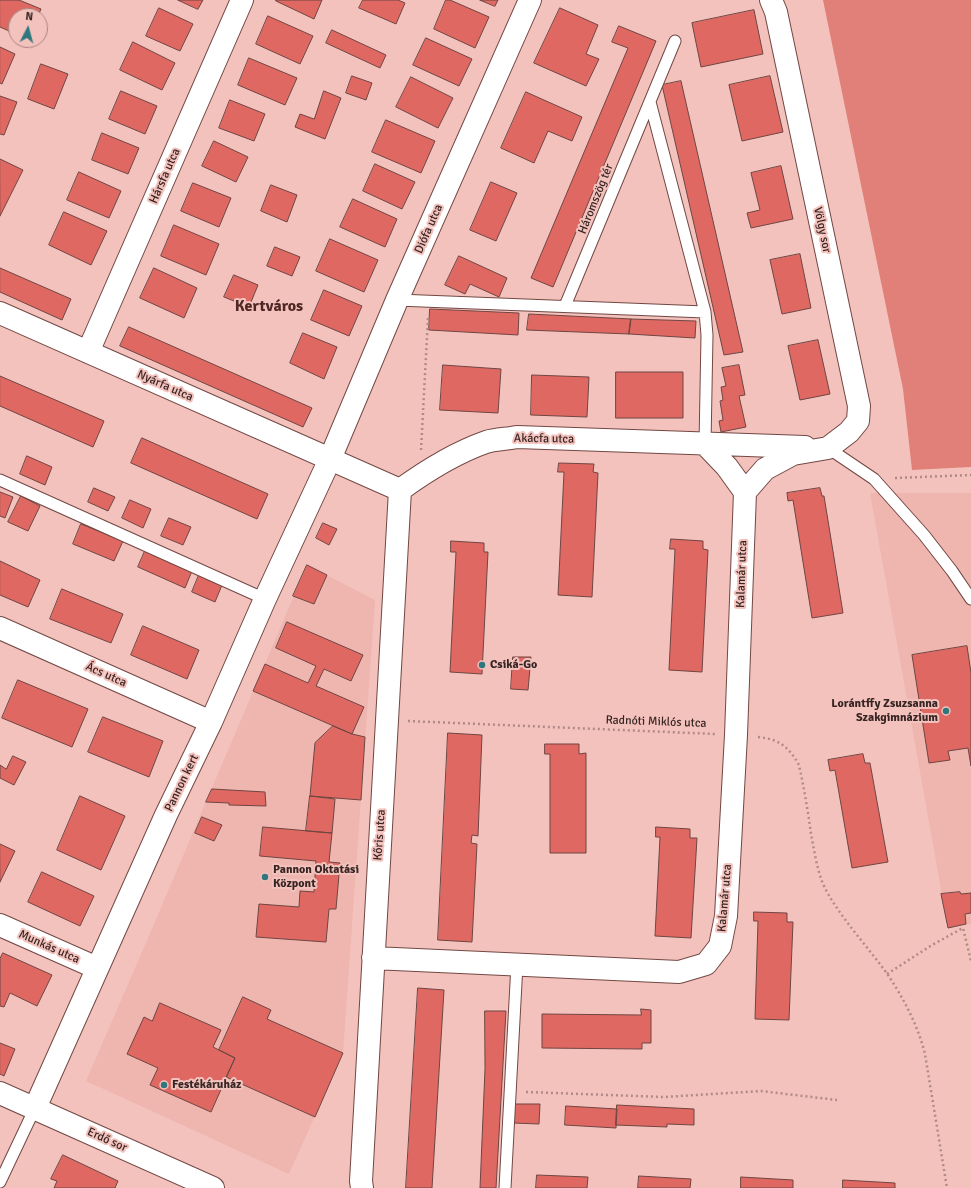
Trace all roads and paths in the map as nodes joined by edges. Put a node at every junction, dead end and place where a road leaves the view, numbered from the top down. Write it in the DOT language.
graph roads {
  1 [pos="242,0"];
  2 [pos="530,0"];
  3 [pos="771,0"];
  4 [pos="675,41"];
  5 [pos="650,102"];
  6 [pos="397,300"];
  7 [pos="429,301"];
  8 [pos="565,306"];
  9 [pos="705,312"];
  10 [pos="0,313"];
  11 [pos="88,352"];
  12 [pos="422,420"];
  13 [pos="705,444"];
  14 [pos="828,448"];
  15 [pos="330,459"];
  16 [pos="971,475"];
  17 [pos="874,479"];
  18 [pos="0,480"];
  19 [pos="400,490"];
  20 [pos="745,492"];
  21 [pos="265,599"];
  22 [pos="971,599"];
  23 [pos="0,628"];
  24 [pos="388,720"];
  25 [pos="211,722"];
  26 [pos="736,735"];
  27 [pos="0,925"];
  28 [pos="372,958"];
  29 [pos="971,961"];
  30 [pos="516,964"];
  31 [pos="97,968"];
  32 [pos="887,974"];
  33 [pos="509,1092"];
  34 [pos="0,1093"];
  35 [pos="837,1100"];
  36 [pos="35,1108"];
  37 [pos="0,1182"];
  38 [pos="360,1186"];
  39 [pos="213,1188"];
  40 [pos="505,1188"];
  41 [pos="947,1188"];
  1 -- 11 [label="street, Hársfa utca"];
  2 -- 6 [label="street, Diófa utca"];
  3 -- 14 [label="street, Völgy sor"];
  4 -- 5 [label="lane, Háromszög tér"];
  5 -- 8 [label="lane, Háromszög tér"];
  5 -- 9 [label="lane"];
  6 -- 7 [label="lane"];
  6 -- 15 [label="street, Diófa utca"];
  7 -- 8 [label="lane"];
  7 -- 12 [label="path"];
  8 -- 9 [label="lane"];
  9 -- 13 [label="lane"];
  10 -- 11 [label="street, Nyárfa utca"];
  11 -- 15 [label="street, Nyárfa utca"];
  13 -- 14 [label="street, Akácfa utca"];
  13 -- 19 [label="street, Akácfa utca"];
  13 -- 20 [label="street"];
  14 -- 17 [label="lane"];
  14 -- 20 [label="street"];
  15 -- 19 [label="street"];
  15 -- 21 [label="street, Pannon kert"];
  16 -- 17 [label="path"];
  17 -- 22 [label="lane"];
  18 -- 21 [label="lane"];
  19 -- 24 [label="street, Kőris utca"];
  20 -- 26 [label="street, Kalamár utca"];
  21 -- 25 [label="street, Pannon kert"];
  23 -- 25 [label="street, Ács utca"];
  24 -- 26 [label="path, Radnóti Miklós utca"];
  24 -- 28 [label="street, Kőris utca"];
  25 -- 31 [label="street, Pannon kert"];
  26 -- 30 [label="street, Kalamár utca"];
  26 -- 32 [label="path, Radnóti Miklós utca"];
  27 -- 31 [label="street, Munkás utca"];
  28 -- 30 [label="street, Kalamár utca"];
  28 -- 38 [label="street, Kőris utca"];
  29 -- 32 [label="path"];
  30 -- 33 [label="lane"];
  31 -- 36 [label="street, Pannon kert"];
  32 -- 41 [label="path, Radnóti Miklós utca"];
  33 -- 35 [label="path"];
  33 -- 40 [label="lane"];
  34 -- 36 [label="street, Erdő sor"];
  36 -- 37 [label="lane"];
  36 -- 39 [label="street, Erdő sor"];
}
